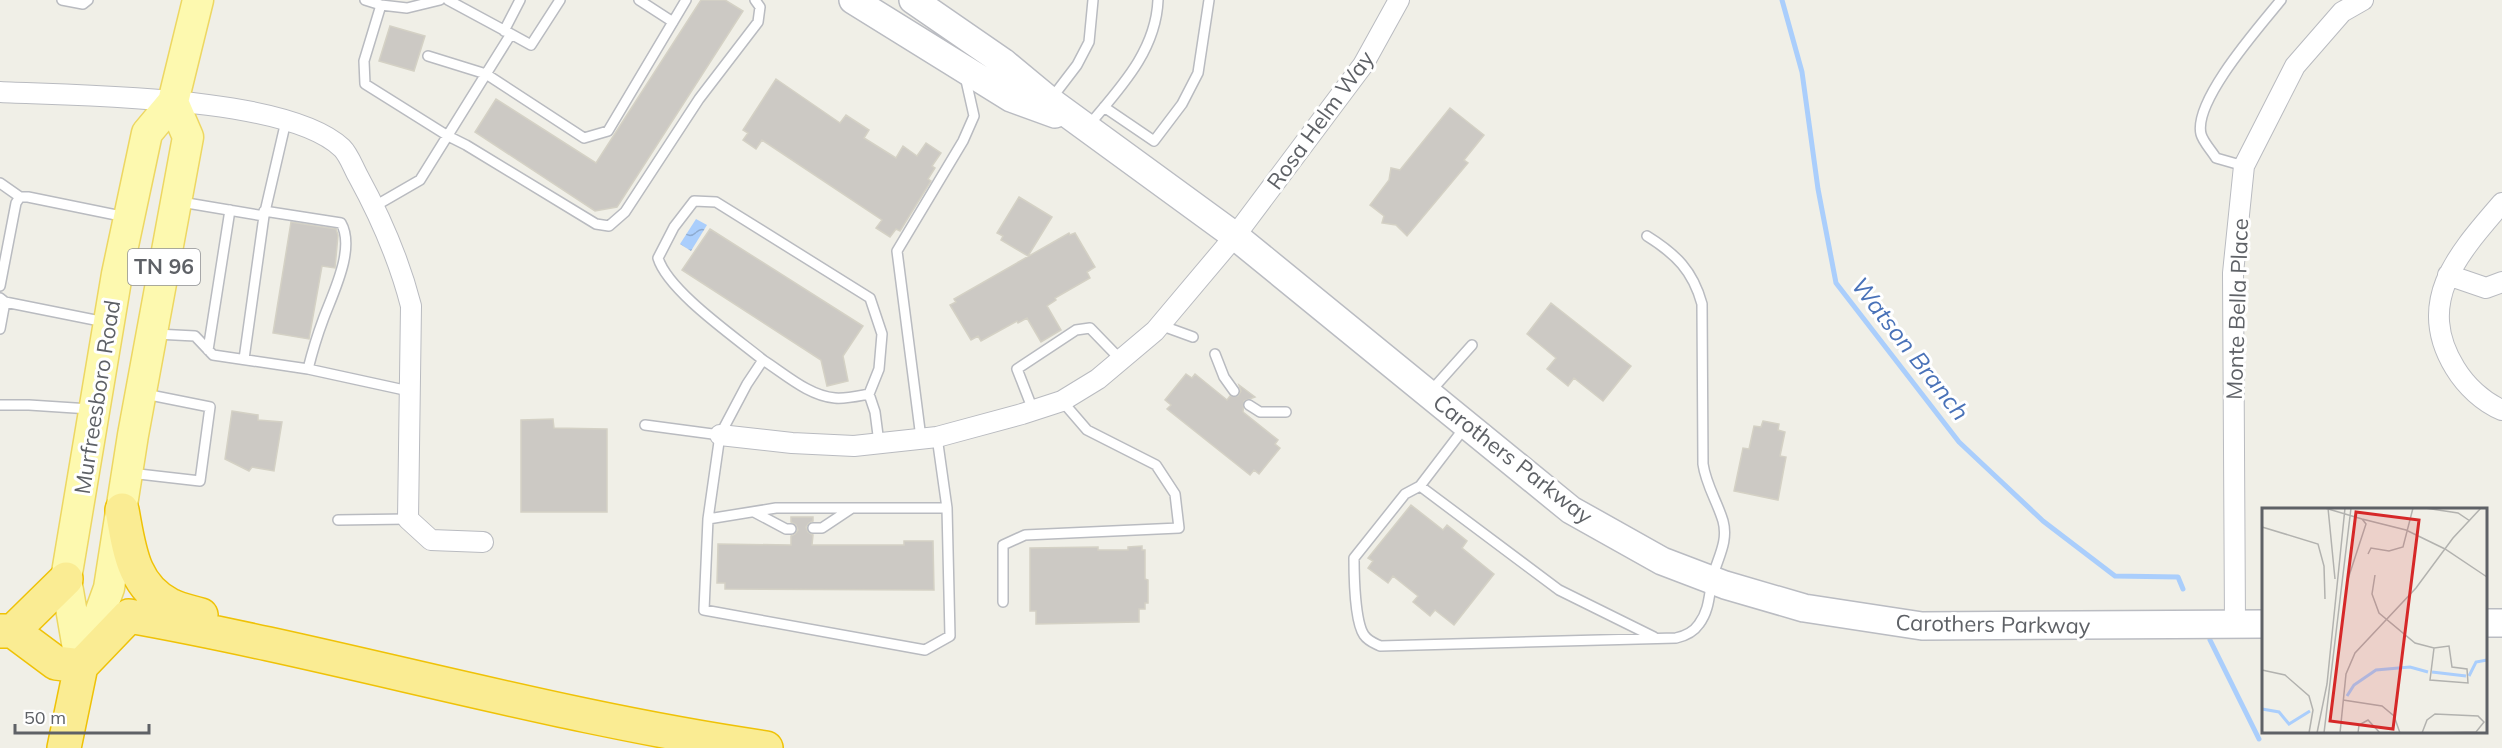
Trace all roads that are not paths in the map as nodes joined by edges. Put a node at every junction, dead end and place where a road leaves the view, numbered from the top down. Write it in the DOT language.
graph roads {
  1 [pos="62,0"];
  2 [pos="88,0"];
  3 [pos="198,0"];
  4 [pos="365,0"];
  5 [pos="440,0"];
  6 [pos="448,0"];
  7 [pos="520,0"];
  8 [pos="560,0"];
  9 [pos="639,0"];
  10 [pos="686,0"];
  11 [pos="754,0"];
  12 [pos="853,0"];
  13 [pos="913,0"];
  14 [pos="1093,0"];
  15 [pos="1158,0"];
  16 [pos="1209,0"];
  17 [pos="1399,0"];
  18 [pos="2281,0"];
  19 [pos="2363,0"];
  20 [pos="381,5"];
  21 [pos="673,22"];
  22 [pos="507,33"];
  23 [pos="428,56"];
  24 [pos="963,68"];
  25 [pos="486,74"];
  26 [pos="0,92"];
  27 [pos="1050,101"];
  28 [pos="173,102"];
  29 [pos="1095,117"];
  30 [pos="287,120"];
  31 [pos="448,136"];
  32 [pos="2244,166"];
  33 [pos="0,183"];
  34 [pos="20,197"];
  35 [pos="176,201"];
  36 [pos="2502,203"];
  37 [pos="375,206"];
  38 [pos="230,210"];
  39 [pos="264,213"];
  40 [pos="128,217"];
  41 [pos="1235,236"];
  42 [pos="1647,236"];
  43 [pos="2448,275"];
  44 [pos="2502,282"];
  45 [pos="0,286"];
  46 [pos="3,300"];
  47 [pos="109,323"];
  48 [pos="1160,325"];
  49 [pos="0,329"];
  50 [pos="152,333"];
  51 [pos="1193,337"];
  52 [pos="1472,345"];
  53 [pos="208,350"];
  54 [pos="1215,354"];
  55 [pos="244,359"];
  56 [pos="763,360"];
  57 [pos="1121,360"];
  58 [pos="308,369"];
  59 [pos="409,391"];
  60 [pos="1234,391"];
  61 [pos="141,393"];
  62 [pos="869,394"];
  63 [pos="1428,394"];
  64 [pos="1062,401"];
  65 [pos="0,405"];
  66 [pos="1249,405"];
  67 [pos="95,410"];
  68 [pos="1033,410"];
  69 [pos="2502,410"];
  70 [pos="1287,412"];
  71 [pos="645,425"];
  72 [pos="1467,425"];
  73 [pos="720,435"];
  74 [pos="929,437"];
  75 [pos="879,443"];
  76 [pos="127,473"];
  77 [pos="1420,486"];
  78 [pos="852,508"];
  79 [pos="947,508"];
  80 [pos="122,510"];
  81 [pos="754,512"];
  82 [pos="408,519"];
  83 [pos="708,519"];
  84 [pos="338,520"];
  85 [pos="813,528"];
  86 [pos="791,529"];
  87 [pos="483,542"];
  88 [pos="66,579"];
  89 [pos="1712,580"];
  90 [pos="1003,602"];
  91 [pos="2502,623"];
  92 [pos="2235,624"];
  93 [pos="2262,624"];
  94 [pos="2487,624"];
  95 [pos="6,631"];
  96 [pos="230,634"];
  97 [pos="1657,639"];
  98 [pos="81,666"];
  99 [pos="64,747"];
  100 [pos="766,748"];
  1 -- 2 [label="lane"];
  3 -- 28 [label="main road, Murfreesboro Road"];
  4 -- 20 [label="lane"];
  5 -- 20 [label="lane"];
  6 -- 22 [label="lane"];
  7 -- 22 [label="lane"];
  8 -- 22 [label="lane"];
  9 -- 21 [label="lane"];
  10 -- 21 [label="lane"];
  11 -- 31 [label="lane"];
  12 -- 24 [label="main road, Carothers Parkway"];
  13 -- 27 [label="main road, Carothers Parkway"];
  14 -- 27 [label="lane"];
  15 -- 29 [label="lane"];
  16 -- 29 [label="lane"];
  17 -- 41 [label="street, Rosa Helm Way"];
  18 -- 32 [label="lane"];
  19 -- 32 [label="street, Monte Bella Place"];
  20 -- 31 [label="lane"];
  21 -- 25 [label="lane"];
  22 -- 25 [label="lane"];
  23 -- 25 [label="lane"];
  24 -- 29 [label="main road, Carothers Parkway"];
  24 -- 74 [label="lane"];
  25 -- 31 [label="lane"];
  26 -- 28 [label="street"];
  27 -- 29 [label="main road, Carothers Parkway"];
  28 -- 30 [label="street"];
  28 -- 35 [label="main road, Murfreesboro Road / TN 96"];
  28 -- 40 [label="main road, Murfreesboro Road"];
  29 -- 41 [label="main road, Carothers Parkway"];
  30 -- 37 [label="street"];
  30 -- 39 [label="lane"];
  31 -- 37 [label="lane"];
  32 -- 92 [label="street, Monte Bella Place"];
  33 -- 34 [label="lane"];
  34 -- 40 [label="lane"];
  34 -- 45 [label="lane"];
  35 -- 38 [label="lane"];
  35 -- 50 [label="main road, Murfreesboro Road / TN 96"];
  36 -- 43 [label="street"];
  37 -- 59 [label="street"];
  38 -- 39 [label="lane"];
  38 -- 53 [label="lane"];
  39 -- 55 [label="lane"];
  39 -- 58 [label="lane"];
  40 -- 47 [label="main road, Murfreesboro Road"];
  41 -- 48 [label="street, Rosa Helm Way"];
  41 -- 63 [label="main road, Carothers Parkway"];
  42 -- 89 [label="lane"];
  43 -- 44 [label="street"];
  43 -- 69 [label="street"];
  46 -- 47 [label="lane"];
  46 -- 49 [label="lane"];
  47 -- 67 [label="main road, Murfreesboro Road"];
  48 -- 51 [label="lane"];
  48 -- 57 [label="street, Rosa Helm Way"];
  50 -- 53 [label="lane"];
  50 -- 61 [label="main road, Murfreesboro Road / TN 96"];
  52 -- 63 [label="lane"];
  53 -- 55 [label="lane"];
  54 -- 60 [label="lane"];
  55 -- 58 [label="lane"];
  56 -- 62 [label="lane"];
  56 -- 62 [label="lane"];
  56 -- 73 [label="lane"];
  57 -- 64 [label="street, Rosa Helm Way"];
  57 -- 68 [label="lane"];
  58 -- 59 [label="lane"];
  59 -- 82 [label="street"];
  61 -- 76 [label="main road, Murfreesboro Road / TN 96"];
  61 -- 76 [label="lane"];
  62 -- 75 [label="lane"];
  63 -- 72 [label="main road, Carothers Parkway"];
  64 -- 68 [label="street, Rosa Helm Way"];
  64 -- 90 [label="lane"];
  65 -- 67 [label="lane"];
  66 -- 70 [label="lane"];
  67 -- 88 [label="main road, Murfreesboro Road"];
  68 -- 74 [label="street, Rosa Helm Way"];
  71 -- 73 [label="lane"];
  72 -- 77 [label="lane"];
  72 -- 89 [label="main road, Carothers Parkway"];
  73 -- 75 [label="street, Rosa Helm Way"];
  73 -- 83 [label="lane"];
  74 -- 75 [label="street, Rosa Helm Way"];
  74 -- 79 [label="lane"];
  76 -- 80 [label="main road, Murfreesboro Road / TN 96"];
  77 -- 97 [label="lane"];
  77 -- 97 [label="lane"];
  78 -- 79 [label="lane"];
  78 -- 81 [label="lane"];
  78 -- 85 [label="lane"];
  79 -- 83 [label="lane"];
  80 -- 96 [label="highway"];
  80 -- 98 [label="main road, Murfreesboro Road / TN 96"];
  81 -- 83 [label="lane"];
  81 -- 86 [label="lane"];
  82 -- 84 [label="lane"];
  82 -- 87 [label="street"];
  88 -- 95 [label="highway"];
  88 -- 98 [label="main road, Murfreesboro Road"];
  89 -- 92 [label="main road, Carothers Parkway"];
  89 -- 97 [label="lane"];
  91 -- 94 [label="main road"];
  92 -- 93 [label="main road, Carothers Parkway"];
  95 -- 98 [label="highway"];
  96 -- 98 [label="highway"];
  96 -- 100 [label="highway"];
  98 -- 99 [label="highway, Murfreesboro Road"];
}
